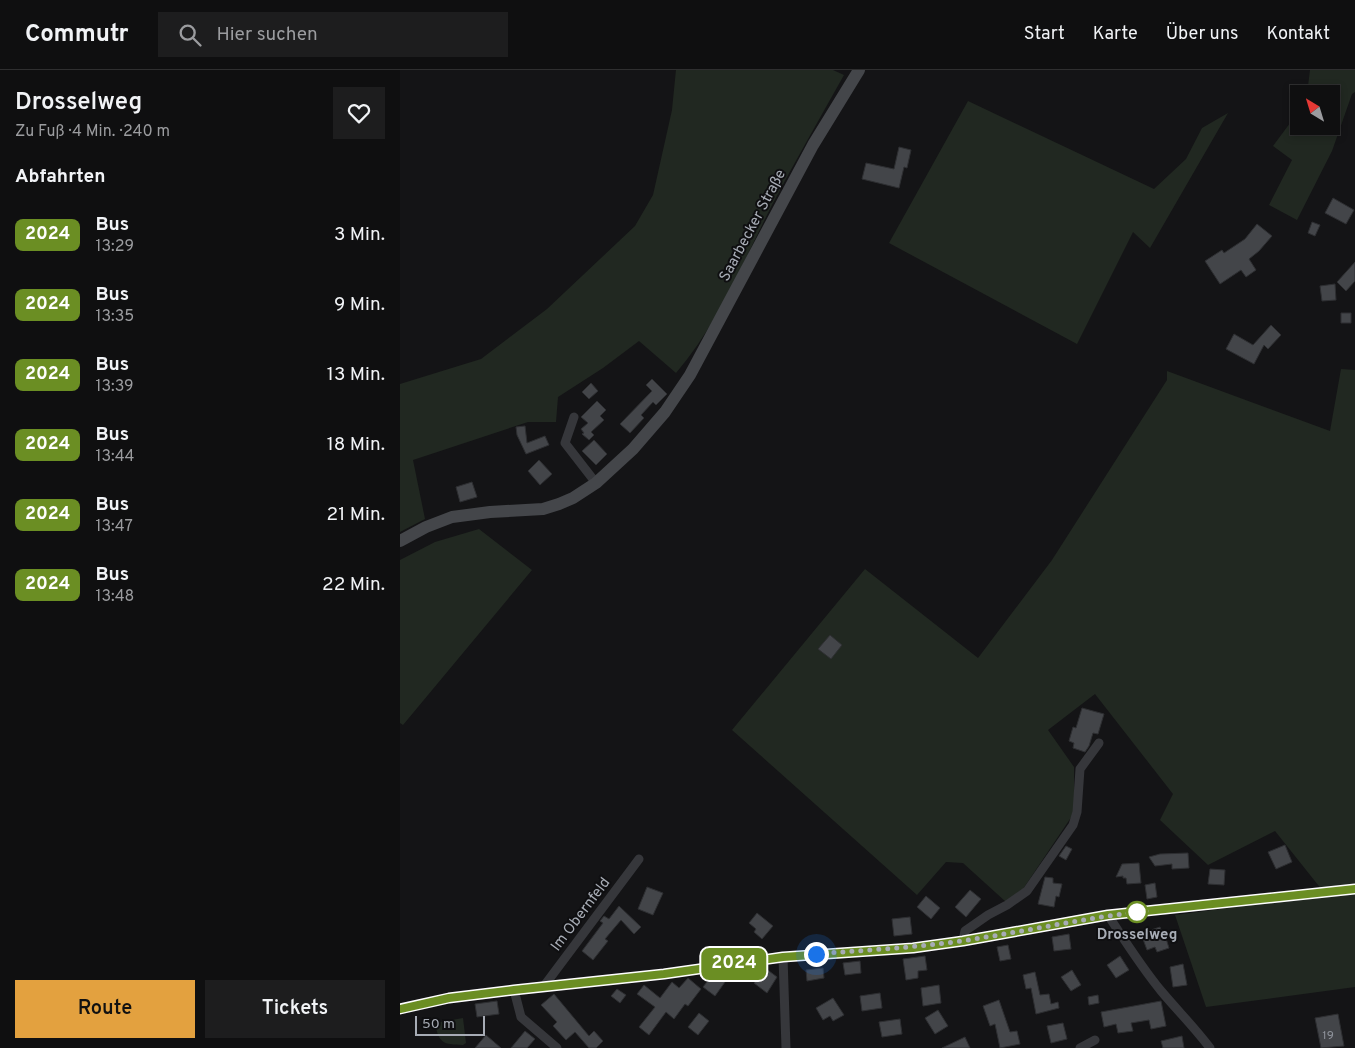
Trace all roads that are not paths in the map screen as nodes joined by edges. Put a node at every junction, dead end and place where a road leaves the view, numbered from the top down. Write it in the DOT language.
graph roads {
  1 [pos="859,70"];
  2 [pos="574,417"];
  3 [pos="596,483"];
  4 [pos="400,541"];
  5 [pos="1099,743"];
  6 [pos="639,859"];
  7 [pos="1355,889"];
  8 [pos="1108,915"];
  9 [pos="963,941"];
  10 [pos="783,957"];
  11 [pos="544,986"];
  12 [pos="514,990"];
  13 [pos="400,1009"];
  14 [pos="1094,1040"];
  15 [pos="557,1048"];
  16 [pos="786,1048"];
  17 [pos="1080,1048"];
  18 [pos="1210,1048"];
  1 -- 3 [label="main road, Saarbecker Straße"];
  2 -- 3 [label="street"];
  3 -- 4 [label="main road, Saarbecker Straße"];
  5 -- 9 [label="street"];
  6 -- 11 [label="street, Im Obernfeld"];
  7 -- 8 [label="street"];
  8 -- 9 [label="street"];
  8 -- 18 [label="street"];
  9 -- 10 [label="street"];
  10 -- 11 [label="street"];
  10 -- 16 [label="street"];
  11 -- 12 [label="street"];
  12 -- 13 [label="street"];
  12 -- 15 [label="street"];
  14 -- 17 [label="street"];
}
